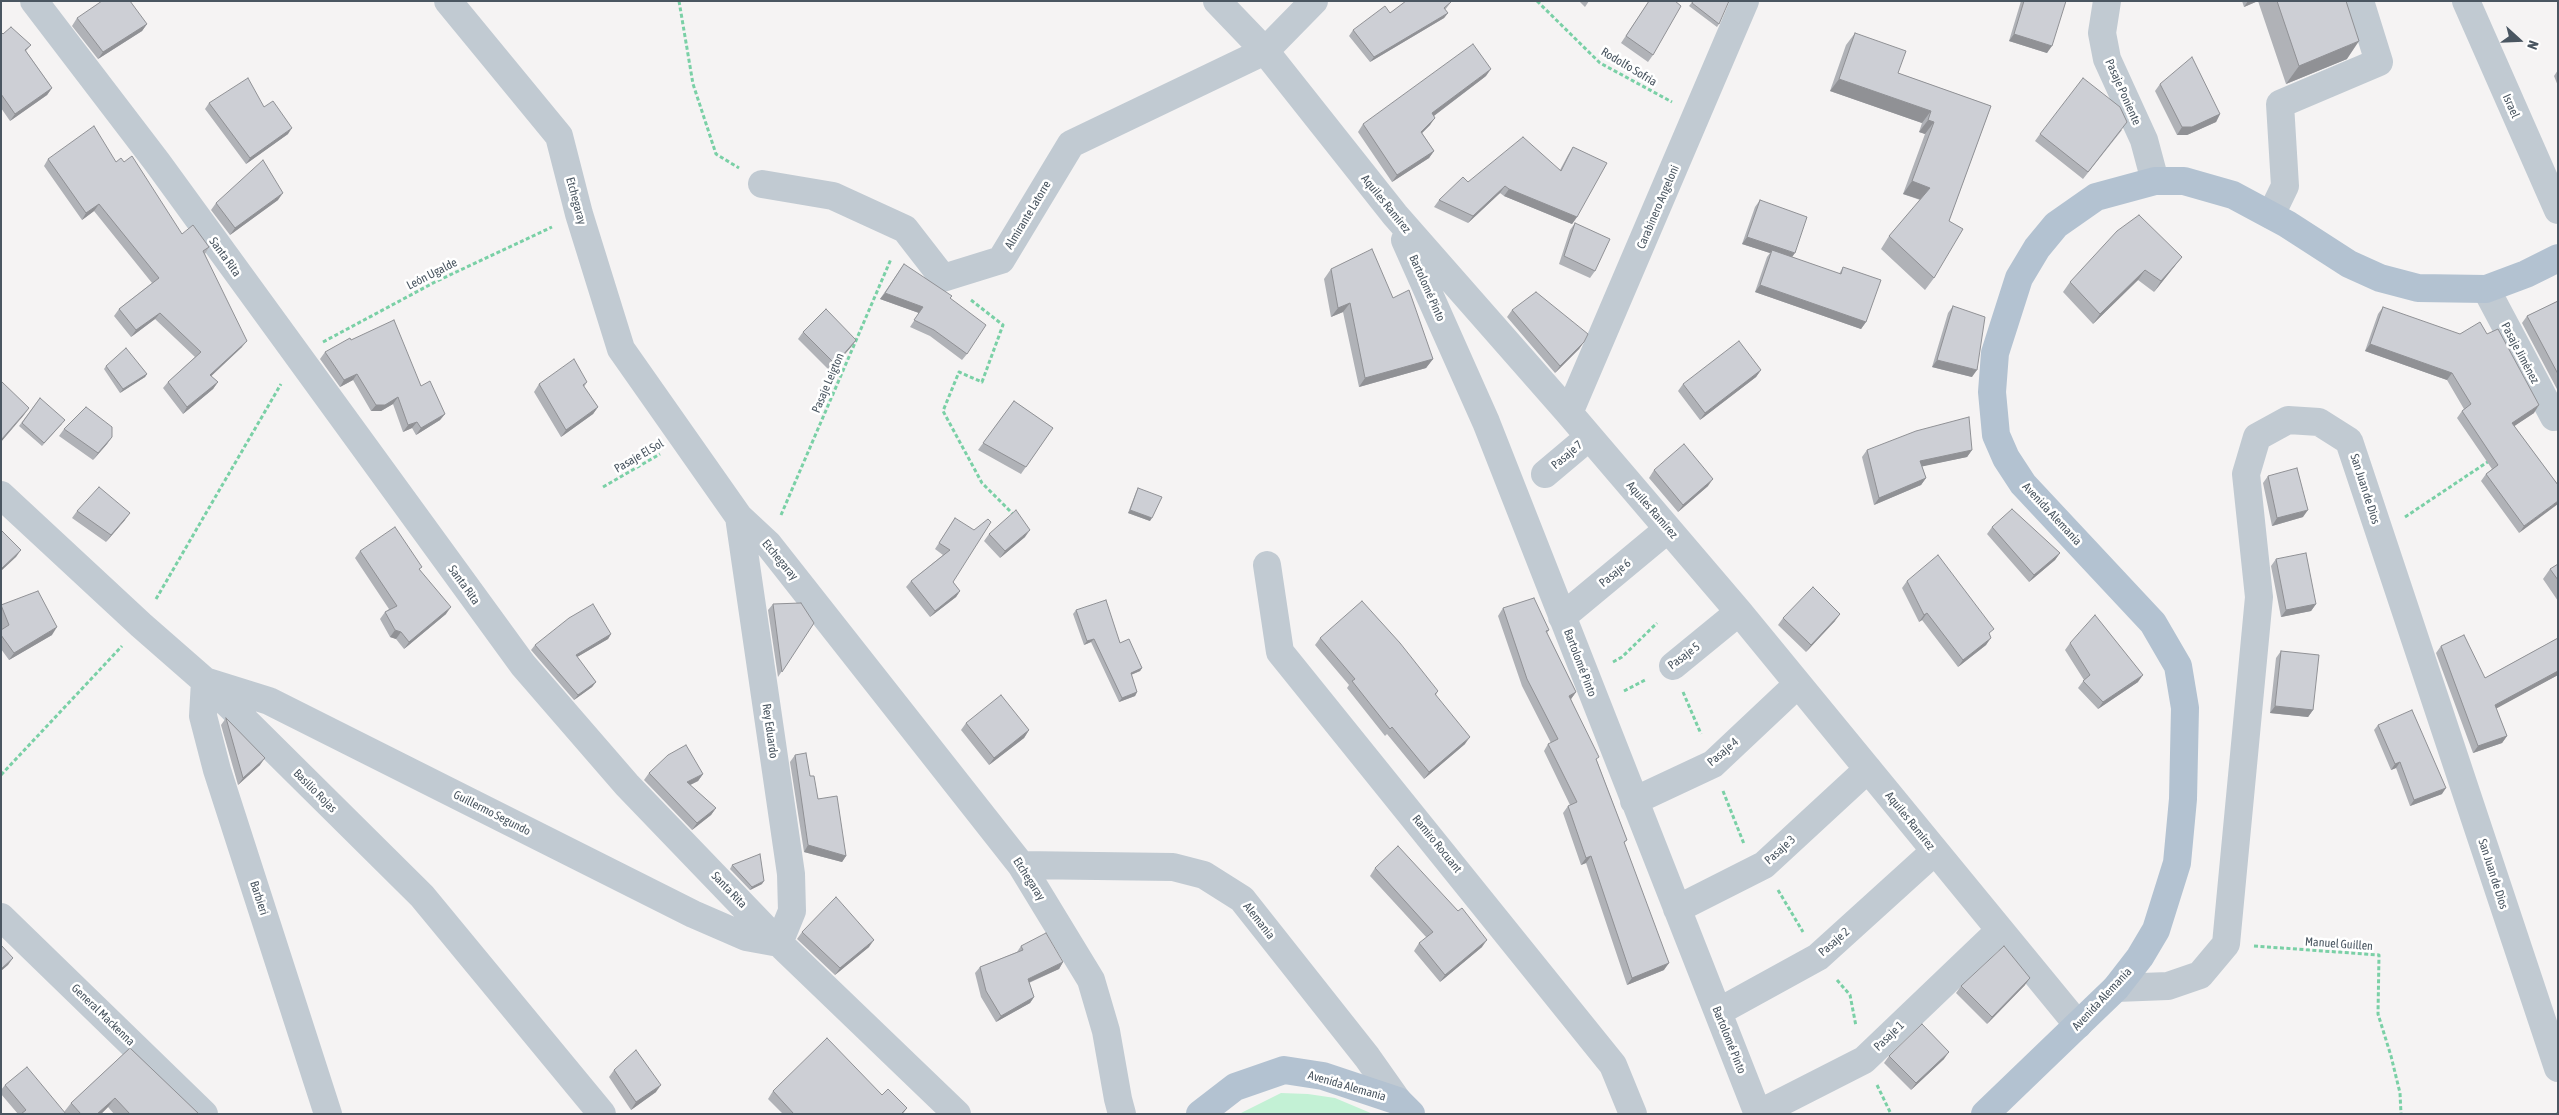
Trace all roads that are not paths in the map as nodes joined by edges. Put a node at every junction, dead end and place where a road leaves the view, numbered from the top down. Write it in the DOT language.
graph roads {
  1 [pos="34,1"];
  2 [pos="448,1"];
  3 [pos="1217,1"];
  4 [pos="1314,1"];
  5 [pos="1746,1"];
  6 [pos="2107,1"];
  7 [pos="2360,1"];
  8 [pos="2466,1"];
  9 [pos="1265,51"];
  10 [pos="2155,181"];
  11 [pos="762,184"];
  12 [pos="2558,210"];
  13 [pos="1395,215"];
  14 [pos="2271,215"];
  15 [pos="2558,258"];
  16 [pos="2486,288"];
  17 [pos="1569,413"];
  18 [pos="2554,417"];
  19 [pos="1589,437"];
  20 [pos="1545,474"];
  21 [pos="1,495"];
  22 [pos="739,517"];
  23 [pos="1668,529"];
  24 [pos="1267,565"];
  25 [pos="1739,612"];
  26 [pos="1562,617"];
  27 [pos="1673,666"];
  28 [pos="205,680"];
  29 [pos="1798,684"];
  30 [pos="1868,769"];
  31 [pos="1634,801"];
  32 [pos="1935,851"];
  33 [pos="1021,865"];
  34 [pos="1677,909"];
  35 [pos="1,917"];
  36 [pos="2000,930"];
  37 [pos="779,942"];
  38 [pos="2116,988"];
  39 [pos="1718,1012"];
  40 [pos="2078,1025"];
  41 [pos="2556,1058"];
  42 [pos="1404,1107"];
  43 [pos="204,1114"];
  44 [pos="328,1114"];
  45 [pos="602,1114"];
  46 [pos="957,1114"];
  47 [pos="1122,1114"];
  48 [pos="1200,1114"];
  49 [pos="1633,1114"];
  50 [pos="1758,1114"];
  51 [pos="1986,1114"];
  1 -- 37 [label="street, Santa Rita"];
  2 -- 22 [label="street, Etchegaray"];
  3 -- 9 [label="street, Aquiles Ramírez"];
  4 -- 9 [label="street, Almirante Latorre"];
  5 -- 17 [label="street, Carabinero Angeloni"];
  6 -- 10 [label="street, Pasaje Poniente"];
  7 -- 14 [label="street"];
  8 -- 12 [label="street, Israel"];
  9 -- 11 [label="street, Almirante Latorre"];
  9 -- 13 [label="street, Aquiles Ramírez"];
  10 -- 14 [label="main road, Avenida Alemania"];
  10 -- 38 [label="main road, Avenida Alemania"];
  13 -- 17 [label="street, Aquiles Ramírez"];
  13 -- 26 [label="street, Bartolomé Pinto"];
  14 -- 16 [label="main road, Avenida Alemania"];
  15 -- 16 [label="main road, Avenida Alemania"];
  16 -- 18 [label="street, Pasaje Jiménez"];
  17 -- 19 [label="street, Aquiles Ramírez"];
  19 -- 20 [label="street, Pasaje 7"];
  19 -- 23 [label="street, Aquiles Ramírez"];
  21 -- 28 [label="street, Basilio Rojas"];
  22 -- 33 [label="street, Etchegaray"];
  22 -- 37 [label="street, Rey Eduardo"];
  23 -- 25 [label="street, Aquiles Ramírez"];
  23 -- 26 [label="street, Pasaje 6"];
  24 -- 49 [label="street, Ramiro Rocuant"];
  25 -- 27 [label="street, Pasaje 5"];
  25 -- 29 [label="street, Aquiles Ramírez"];
  26 -- 31 [label="street, Bartolomé Pinto"];
  28 -- 37 [label="street, Guillermo Segundo"];
  28 -- 44 [label="street, Barbieri"];
  28 -- 45 [label="street, Basilio Rojas"];
  29 -- 30 [label="street, Aquiles Ramírez"];
  29 -- 31 [label="street, Pasaje 4"];
  30 -- 32 [label="street, Aquiles Ramírez"];
  30 -- 34 [label="street, Pasaje 3"];
  31 -- 34 [label="street, Bartolomé Pinto"];
  32 -- 36 [label="street, Aquiles Ramírez"];
  32 -- 39 [label="street, Pasaje 2"];
  33 -- 42 [label="street, Alemania"];
  33 -- 47 [label="street, Etchegaray"];
  34 -- 39 [label="street, Bartolomé Pinto"];
  35 -- 43 [label="street, General Mackenna"];
  36 -- 40 [label="street, Aquiles Ramírez"];
  36 -- 50 [label="street, Pasaje 1"];
  37 -- 46 [label="street, Santa Rita"];
  38 -- 40 [label="main road, Avenida Alemania"];
  38 -- 41 [label="street, San Juan de Dios"];
  39 -- 50 [label="street, Bartolomé Pinto"];
  40 -- 51 [label="main road, Avenida Alemania"];
  42 -- 48 [label="main road, Avenida Alemania"];
}
